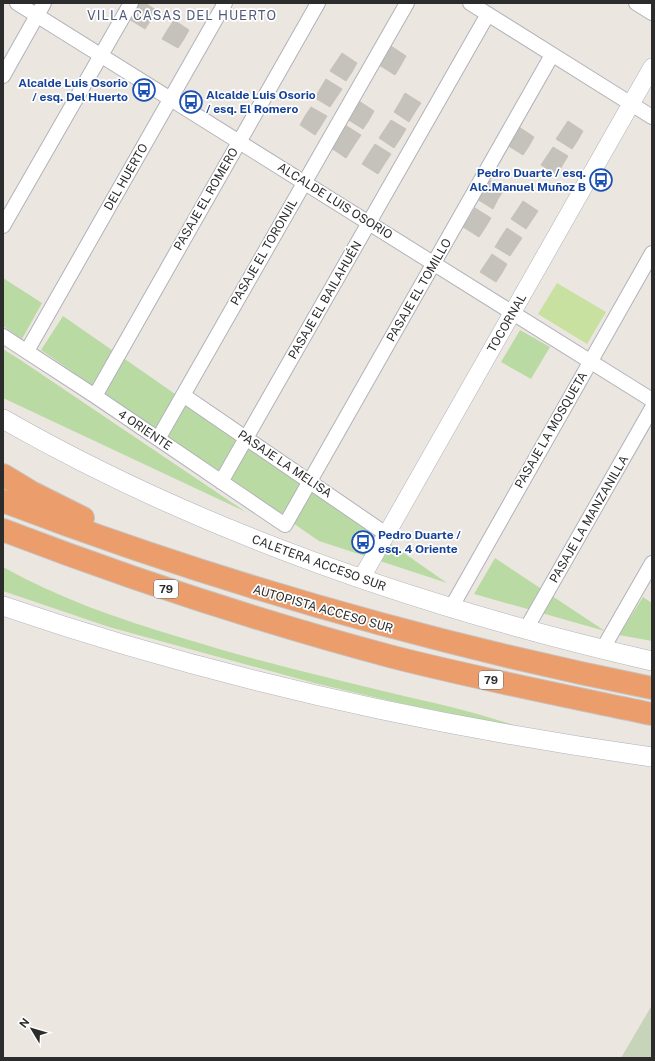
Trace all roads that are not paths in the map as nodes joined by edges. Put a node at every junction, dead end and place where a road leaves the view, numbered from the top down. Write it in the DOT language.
graph roads {
  1 [pos="17,3"];
  2 [pos="44,3"];
  3 [pos="131,3"];
  4 [pos="226,3"];
  5 [pos="318,3"];
  6 [pos="407,3"];
  7 [pos="470,3"];
  8 [pos="636,3"];
  9 [pos="652,13"];
  10 [pos="488,14"];
  11 [pos="37,15"];
  12 [pos="101,55"];
  13 [pos="552,55"];
  14 [pos="652,66"];
  15 [pos="3,76"];
  16 [pos="171,99"];
  17 [pos="631,104"];
  18 [pos="652,117"];
  19 [pos="239,142"];
  20 [pos="304,182"];
  21 [pos="369,222"];
  22 [pos="3,226"];
  23 [pos="652,253"];
  24 [pos="434,263"];
  25 [pos="512,312"];
  26 [pos="3,336"];
  27 [pos="27,351"];
  28 [pos="590,361"];
  29 [pos="183,395"];
  30 [pos="95,396"];
  31 [pos="652,400"];
  32 [pos="652,408"];
  33 [pos="3,419"];
  34 [pos="158,438"];
  35 [pos="246,438"];
  36 [pos="3,475"];
  37 [pos="221,482"];
  38 [pos="310,482"];
  39 [pos="3,501"];
  40 [pos="285,525"];
  41 [pos="3,530"];
  42 [pos="386,534"];
  43 [pos="652,563"];
  44 [pos="181,565"];
  45 [pos="361,579"];
  46 [pos="3,606"];
  47 [pos="451,608"];
  48 [pos="526,629"];
  49 [pos="602,650"];
  50 [pos="652,661"];
  51 [pos="652,688"];
  52 [pos="652,714"];
  53 [pos="652,757"];
  1 -- 11 [label="street, ALCALDE LUIS OSORIO"];
  2 -- 11 [label="street"];
  3 -- 12 [label="street"];
  4 -- 16 [label="street, DEL HUERTO"];
  5 -- 19 [label="street, PASAJE EL ROMERO"];
  6 -- 20 [label="street, PASAJE EL TORONJIL"];
  7 -- 10 [label="street"];
  8 -- 9 [label="street"];
  10 -- 13 [label="street"];
  10 -- 21 [label="street, PASAJE EL BAILAHUÉN"];
  11 -- 12 [label="street, ALCALDE LUIS OSORIO"];
  11 -- 15 [label="street"];
  12 -- 16 [label="street, ALCALDE LUIS OSORIO"];
  12 -- 22 [label="street"];
  13 -- 17 [label="street"];
  13 -- 24 [label="street, PASAJE EL TOMILLO"];
  14 -- 17 [label="street, TOCORNAL"];
  16 -- 19 [label="street, ALCALDE LUIS OSORIO"];
  16 -- 27 [label="street, DEL HUERTO"];
  17 -- 18 [label="street"];
  17 -- 25 [label="street, TOCORNAL"];
  19 -- 20 [label="street, ALCALDE LUIS OSORIO"];
  19 -- 30 [label="street, PASAJE EL ROMERO"];
  20 -- 21 [label="street, ALCALDE LUIS OSORIO"];
  20 -- 29 [label="street, PASAJE EL TORONJIL"];
  21 -- 24 [label="street, ALCALDE LUIS OSORIO"];
  21 -- 35 [label="street, PASAJE EL BAILAHUÉN"];
  23 -- 28 [label="street, PASAJE LA MOSQUETA"];
  24 -- 25 [label="street, ALCALDE LUIS OSORIO"];
  24 -- 38 [label="street, PASAJE EL TOMILLO"];
  25 -- 28 [label="street, ALCALDE LUIS OSORIO"];
  25 -- 42 [label="street, TOCORNAL"];
  26 -- 27 [label="street, 4 ORIENTE"];
  27 -- 30 [label="street, 4 ORIENTE"];
  28 -- 31 [label="street, ALCALDE LUIS OSORIO"];
  28 -- 47 [label="street, PASAJE LA MOSQUETA"];
  29 -- 34 [label="street, PASAJE EL TORONJIL"];
  29 -- 35 [label="street, PASAJE LA MELISA"];
  30 -- 34 [label="street, 4 ORIENTE"];
  32 -- 48 [label="street, PASAJE LA MANZANILLA"];
  33 -- 45 [label="main road, CALETERA ACCESO SUR"];
  34 -- 37 [label="street, 4 ORIENTE"];
  35 -- 37 [label="street, PASAJE EL BAILAHUÉN"];
  35 -- 38 [label="street, PASAJE LA MELISA"];
  36 -- 44 [label="highway"];
  37 -- 40 [label="street, 4 ORIENTE"];
  38 -- 40 [label="street, PASAJE EL TOMILLO"];
  38 -- 42 [label="street, PASAJE LA MELISA"];
  39 -- 44 [label="highway, AUTOPISTA ACCESO SUR / 79"];
  41 -- 52 [label="highway, 79"];
  42 -- 45 [label="street, TOCORNAL"];
  43 -- 49 [label="street"];
  44 -- 51 [label="highway, AUTOPISTA ACCESO SUR / 79"];
  45 -- 47 [label="main road, CALETERA ACCESO SUR"];
  46 -- 53 [label="main road"];
  47 -- 48 [label="main road, CALETERA ACCESO SUR"];
  48 -- 49 [label="main road, CALETERA ACCESO SUR"];
  49 -- 50 [label="main road, CALETERA ACCESO SUR"];
}
